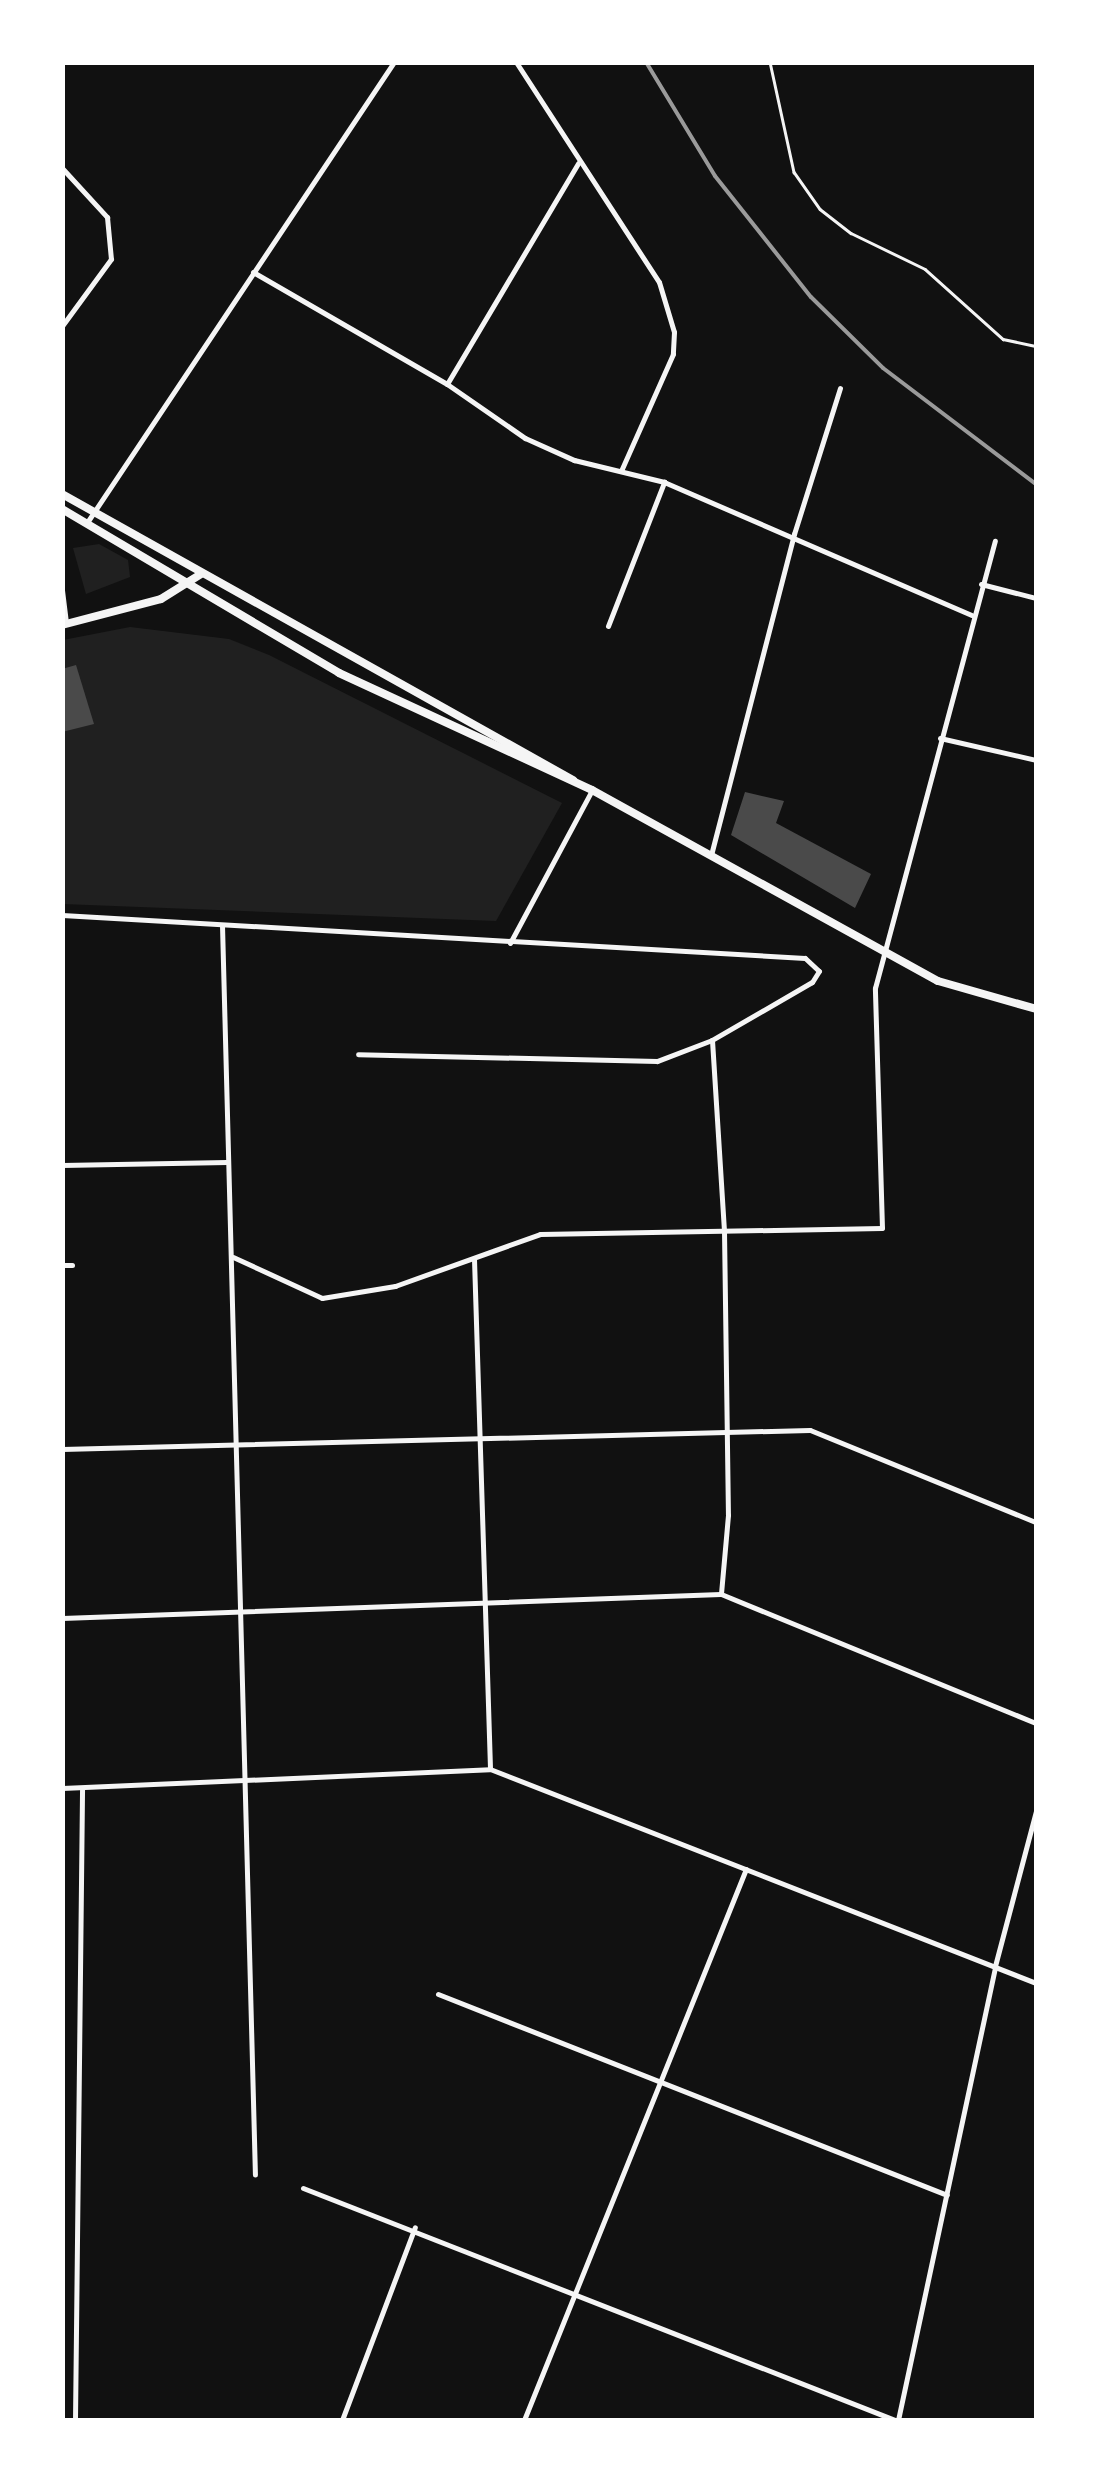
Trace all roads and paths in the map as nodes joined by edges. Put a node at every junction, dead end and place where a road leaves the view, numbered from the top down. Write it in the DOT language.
graph roads {
  1 [pos="394,62"];
  2 [pos="516,62"];
  3 [pos="770,62"];
  4 [pos="578,163"];
  5 [pos="62,168"];
  6 [pos="253,272"];
  7 [pos="62,326"];
  8 [pos="1036,346"];
  9 [pos="447,384"];
  10 [pos="840,388"];
  11 [pos="621,471"];
  12 [pos="664,482"];
  13 [pos="62,494"];
  14 [pos="62,509"];
  15 [pos="93,513"];
  16 [pos="86,524"];
  17 [pos="794,534"];
  18 [pos="995,540"];
  19 [pos="201,574"];
  20 [pos="980,584"];
  21 [pos="186,588"];
  22 [pos="62,590"];
  23 [pos="1036,598"];
  24 [pos="971,614"];
  25 [pos="64,624"];
  26 [pos="608,626"];
  27 [pos="940,738"];
  28 [pos="1036,760"];
  29 [pos="576,783"];
  30 [pos="592,790"];
  31 [pos="710,856"];
  32 [pos="62,915"];
  33 [pos="222,925"];
  34 [pos="510,942"];
  35 [pos="882,949"];
  36 [pos="1036,1009"];
  37 [pos="712,1040"];
  38 [pos="358,1054"];
  39 [pos="227,1162"];
  40 [pos="62,1166"];
  41 [pos="724,1231"];
  42 [pos="233,1258"];
  43 [pos="474,1259"];
  44 [pos="62,1265"];
  45 [pos="72,1265"];
  46 [pos="724,1433"];
  47 [pos="238,1440"];
  48 [pos="479,1441"];
  49 [pos="62,1449"];
  50 [pos="1036,1522"];
  51 [pos="722,1594"];
  52 [pos="488,1607"];
  53 [pos="240,1614"];
  54 [pos="62,1618"];
  55 [pos="1036,1723"];
  56 [pos="490,1769"];
  57 [pos="243,1780"];
  58 [pos="82,1787"];
  59 [pos="62,1788"];
  60 [pos="1036,1811"];
  61 [pos="746,1869"];
  62 [pos="996,1966"];
  63 [pos="1036,1983"];
  64 [pos="438,1994"];
  65 [pos="662,2082"];
  66 [pos="255,2175"];
  67 [pos="303,2188"];
  68 [pos="947,2195"];
  69 [pos="415,2227"];
  70 [pos="575,2294"];
  71 [pos="75,2420"];
  72 [pos="342,2420"];
  73 [pos="524,2420"];
  74 [pos="896,2420"];
  1 -- 6 [label="street"];
  2 -- 4 [label="street"];
  3 -- 8 [label="lane"];
  4 -- 9 [label="street"];
  4 -- 11 [label="street"];
  5 -- 7 [label="street"];
  6 -- 9 [label="street"];
  6 -- 15 [label="street"];
  9 -- 11 [label="street"];
  10 -- 17 [label="street"];
  11 -- 12 [label="street"];
  12 -- 17 [label="street"];
  12 -- 26 [label="street"];
  13 -- 15 [label="main road"];
  14 -- 16 [label="main road"];
  15 -- 16 [label="street"];
  15 -- 19 [label="main road"];
  16 -- 21 [label="main road"];
  17 -- 24 [label="street"];
  17 -- 31 [label="street"];
  18 -- 20 [label="street"];
  19 -- 21 [label="main road"];
  19 -- 29 [label="main road"];
  20 -- 23 [label="street"];
  20 -- 24 [label="street"];
  21 -- 25 [label="main road"];
  21 -- 29 [label="main road"];
  22 -- 25 [label="street"];
  24 -- 27 [label="street"];
  27 -- 28 [label="street"];
  27 -- 35 [label="street"];
  29 -- 30 [label="main road"];
  30 -- 31 [label="main road"];
  30 -- 34 [label="street"];
  31 -- 35 [label="main road"];
  32 -- 33 [label="street"];
  33 -- 34 [label="street"];
  33 -- 39 [label="street"];
  34 -- 37 [label="street"];
  35 -- 36 [label="main road"];
  35 -- 41 [label="street"];
  37 -- 38 [label="street"];
  37 -- 41 [label="street"];
  39 -- 40 [label="street"];
  39 -- 42 [label="street"];
  41 -- 43 [label="street"];
  41 -- 46 [label="street"];
  42 -- 43 [label="street"];
  42 -- 47 [label="street"];
  43 -- 48 [label="street"];
  44 -- 45 [label="street"];
  46 -- 48 [label="street"];
  46 -- 50 [label="street"];
  46 -- 51 [label="street"];
  47 -- 48 [label="street"];
  47 -- 49 [label="street"];
  47 -- 53 [label="street"];
  48 -- 52 [label="street"];
  51 -- 52 [label="street"];
  51 -- 55 [label="street"];
  52 -- 53 [label="street"];
  52 -- 56 [label="street"];
  53 -- 54 [label="street"];
  53 -- 57 [label="street"];
  56 -- 57 [label="street"];
  56 -- 61 [label="street"];
  57 -- 58 [label="street"];
  57 -- 66 [label="street"];
  58 -- 59 [label="street"];
  58 -- 71 [label="street"];
  60 -- 62 [label="street"];
  61 -- 62 [label="street"];
  61 -- 65 [label="street"];
  62 -- 63 [label="street"];
  62 -- 68 [label="street"];
  64 -- 65 [label="street"];
  65 -- 68 [label="street"];
  65 -- 70 [label="street"];
  67 -- 69 [label="street"];
  68 -- 74 [label="street"];
  69 -- 70 [label="street"];
  69 -- 72 [label="street"];
  70 -- 73 [label="street"];
  70 -- 74 [label="street"];
}
